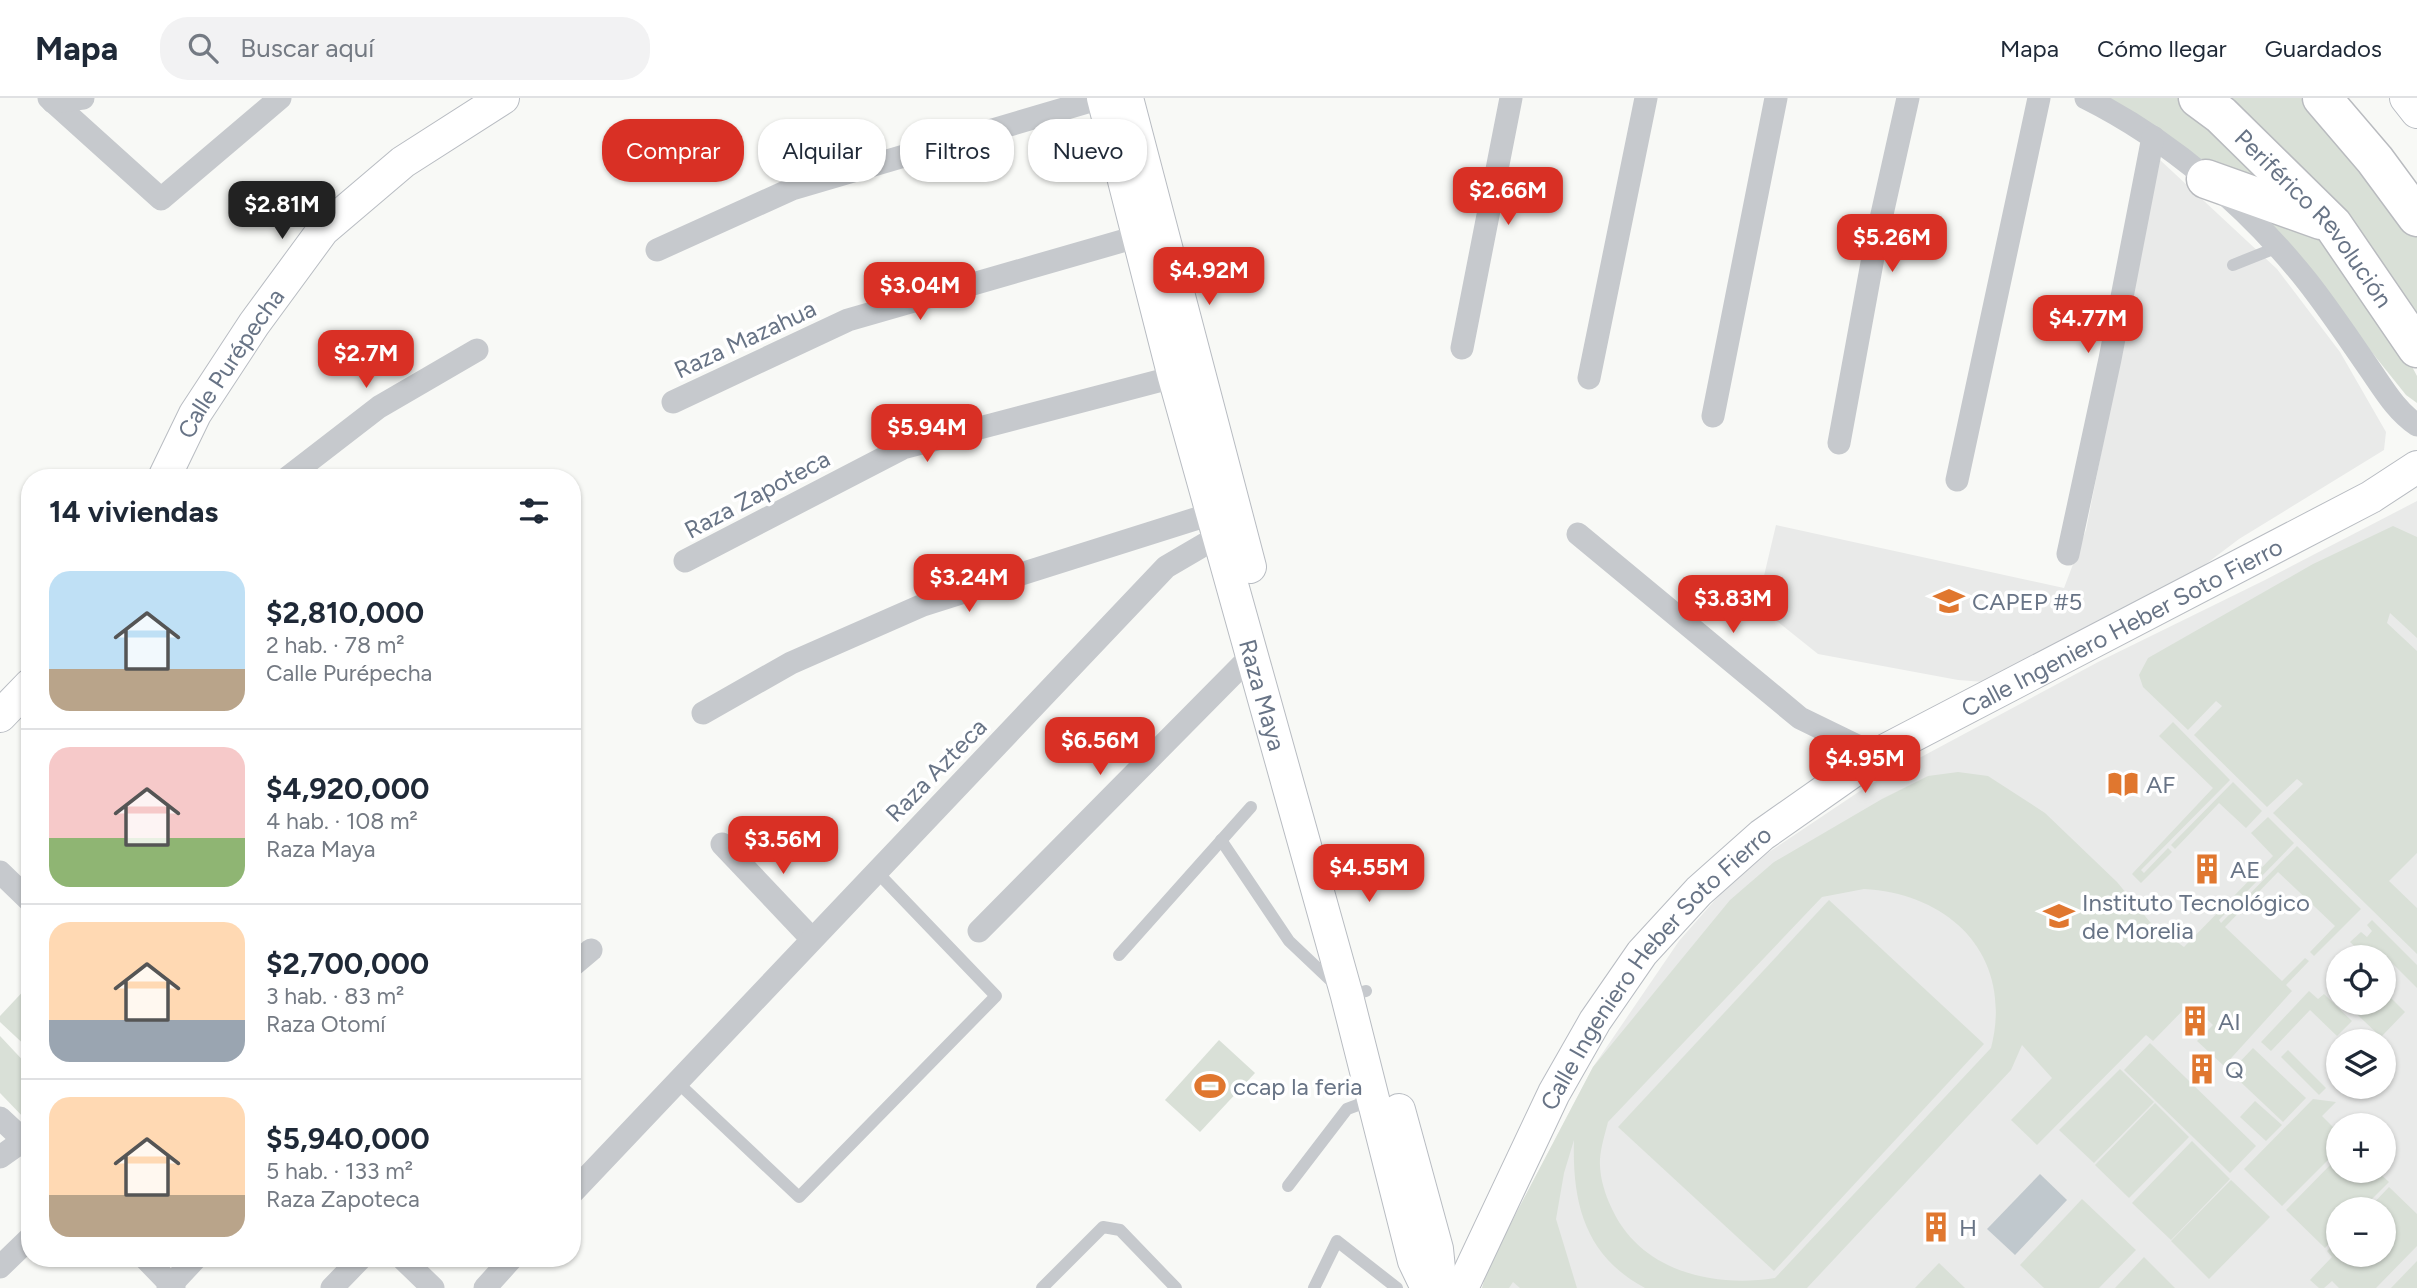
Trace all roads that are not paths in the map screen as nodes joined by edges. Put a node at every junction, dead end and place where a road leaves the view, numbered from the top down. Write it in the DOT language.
graph roads {
  1 [pos="83,98"];
  2 [pos="280,98"];
  3 [pos="503,98"];
  4 [pos="1102,98"];
  5 [pos="1128,98"];
  6 [pos="1511,98"];
  7 [pos="1646,98"];
  8 [pos="1776,98"];
  9 [pos="1908,98"];
  10 [pos="2039,98"];
  11 [pos="2085,98"];
  12 [pos="2198,98"];
  13 [pos="2322,98"];
  14 [pos="2406,98"];
  15 [pos="51,100"];
  16 [pos="2417,112"];
  17 [pos="2153,138"];
  18 [pos="2207,179"];
  19 [pos="2417,218"];
  20 [pos="2333,225"];
  21 [pos="1150,233"];
  22 [pos="2278,247"];
  23 [pos="657,250"];
  24 [pos="2233,265"];
  25 [pos="1462,348"];
  26 [pos="2417,348"];
  27 [pos="477,350"];
  28 [pos="1174,377"];
  29 [pos="1589,379"];
  30 [pos="673,402"];
  31 [pos="1713,415"];
  32 [pos="2417,425"];
  33 [pos="1839,443"];
  34 [pos="2417,467"];
  35 [pos="168,469"];
  36 [pos="299,469"];
  37 [pos="1957,480"];
  38 [pos="1226,523"];
  39 [pos="1578,534"];
  40 [pos="2068,554"];
  41 [pos="685,561"];
  42 [pos="1252,655"];
  43 [pos="703,713"];
  44 [pos="1876,755"];
  45 [pos="1251,807"];
  46 [pos="1221,840"];
  47 [pos="722,844"];
  48 [pos="876,871"];
  49 [pos="979,931"];
  50 [pos="812,939"];
  51 [pos="591,950"];
  52 [pos="1119,955"];
  53 [pos="581,958"];
  54 [pos="1356,994"];
  55 [pos="677,1082"];
  56 [pos="1374,1099"];
  57 [pos="0,1118"];
  58 [pos="21,1137"];
  59 [pos="21,1146"];
  60 [pos="0,1157"];
  61 [pos="581,1183"];
  62 [pos="1288,1186"];
  63 [pos="21,1247"];
  64 [pos="0,1267"];
  65 [pos="153,1267"];
  66 [pos="189,1267"];
  67 [pos="352,1267"];
  68 [pos="411,1267"];
  69 [pos="504,1267"];
  70 [pos="171,1287"];
  71 [pos="332,1288"];
  72 [pos="433,1288"];
  73 [pos="485,1288"];
  74 [pos="1042,1288"];
  75 [pos="1177,1288"];
  76 [pos="1314,1288"];
  77 [pos="1397,1288"];
  78 [pos="1427,1288"];
  79 [pos="1441,1288"];
  80 [pos="1462,1288"];
  1 -- 15 [label="street"];
  2 -- 15 [label="street"];
  3 -- 35 [label="street, Calle Purépecha"];
  4 -- 21 [label="street, Raza Maya"];
  4 -- 23 [label="street"];
  5 -- 21 [label="street, Raza Maya"];
  6 -- 25 [label="street"];
  7 -- 29 [label="street"];
  8 -- 31 [label="street"];
  9 -- 33 [label="street"];
  10 -- 37 [label="street"];
  11 -- 17 [label="street"];
  12 -- 20 [label="highway, Periférico Revolución"];
  13 -- 19 [label="highway"];
  14 -- 16 [label="street"];
  17 -- 18 [label="street"];
  17 -- 40 [label="street"];
  18 -- 20 [label="highway"];
  18 -- 22 [label="street"];
  20 -- 26 [label="highway, Periférico Revolución"];
  21 -- 28 [label="street, Raza Maya"];
  21 -- 30 [label="street, Raza Mazahua"];
  21 -- 38 [label="street, Raza Maya"];
  22 -- 24 [label="lane"];
  22 -- 32 [label="street"];
  27 -- 36 [label="street"];
  28 -- 38 [label="street, Raza Maya"];
  28 -- 41 [label="street, Raza Zapoteca"];
  34 -- 44 [label="street, Calle Ingeniero Heber Soto Fierro"];
  38 -- 42 [label="street, Raza Maya"];
  38 -- 43 [label="street"];
  38 -- 48 [label="street, Raza Azteca"];
  38 -- 54 [label="street, Raza Maya"];
  39 -- 44 [label="street"];
  42 -- 49 [label="street"];
  42 -- 54 [label="street, Raza Maya"];
  44 -- 80 [label="street, Calle Ingeniero Heber Soto Fierro"];
  45 -- 46 [label="lane"];
  46 -- 52 [label="lane"];
  46 -- 54 [label="lane"];
  47 -- 50 [label="street"];
  48 -- 50 [label="street, Raza Azteca"];
  48 -- 55 [label="lane"];
  50 -- 55 [label="street, Raza Azteca"];
  51 -- 53 [label="street"];
  54 -- 56 [label="street, Raza Maya"];
  54 -- 79 [label="street, Raza Maya"];
  55 -- 61 [label="street, Raza Azteca"];
  56 -- 62 [label="lane"];
  56 -- 78 [label="street, Raza Maya"];
  57 -- 58 [label="street"];
  59 -- 60 [label="street"];
  63 -- 64 [label="street"];
  65 -- 70 [label="street"];
  66 -- 70 [label="street"];
  67 -- 71 [label="street"];
  68 -- 72 [label="street"];
  69 -- 73 [label="street"];
  74 -- 75 [label="lane"];
  76 -- 77 [label="lane"];
}
